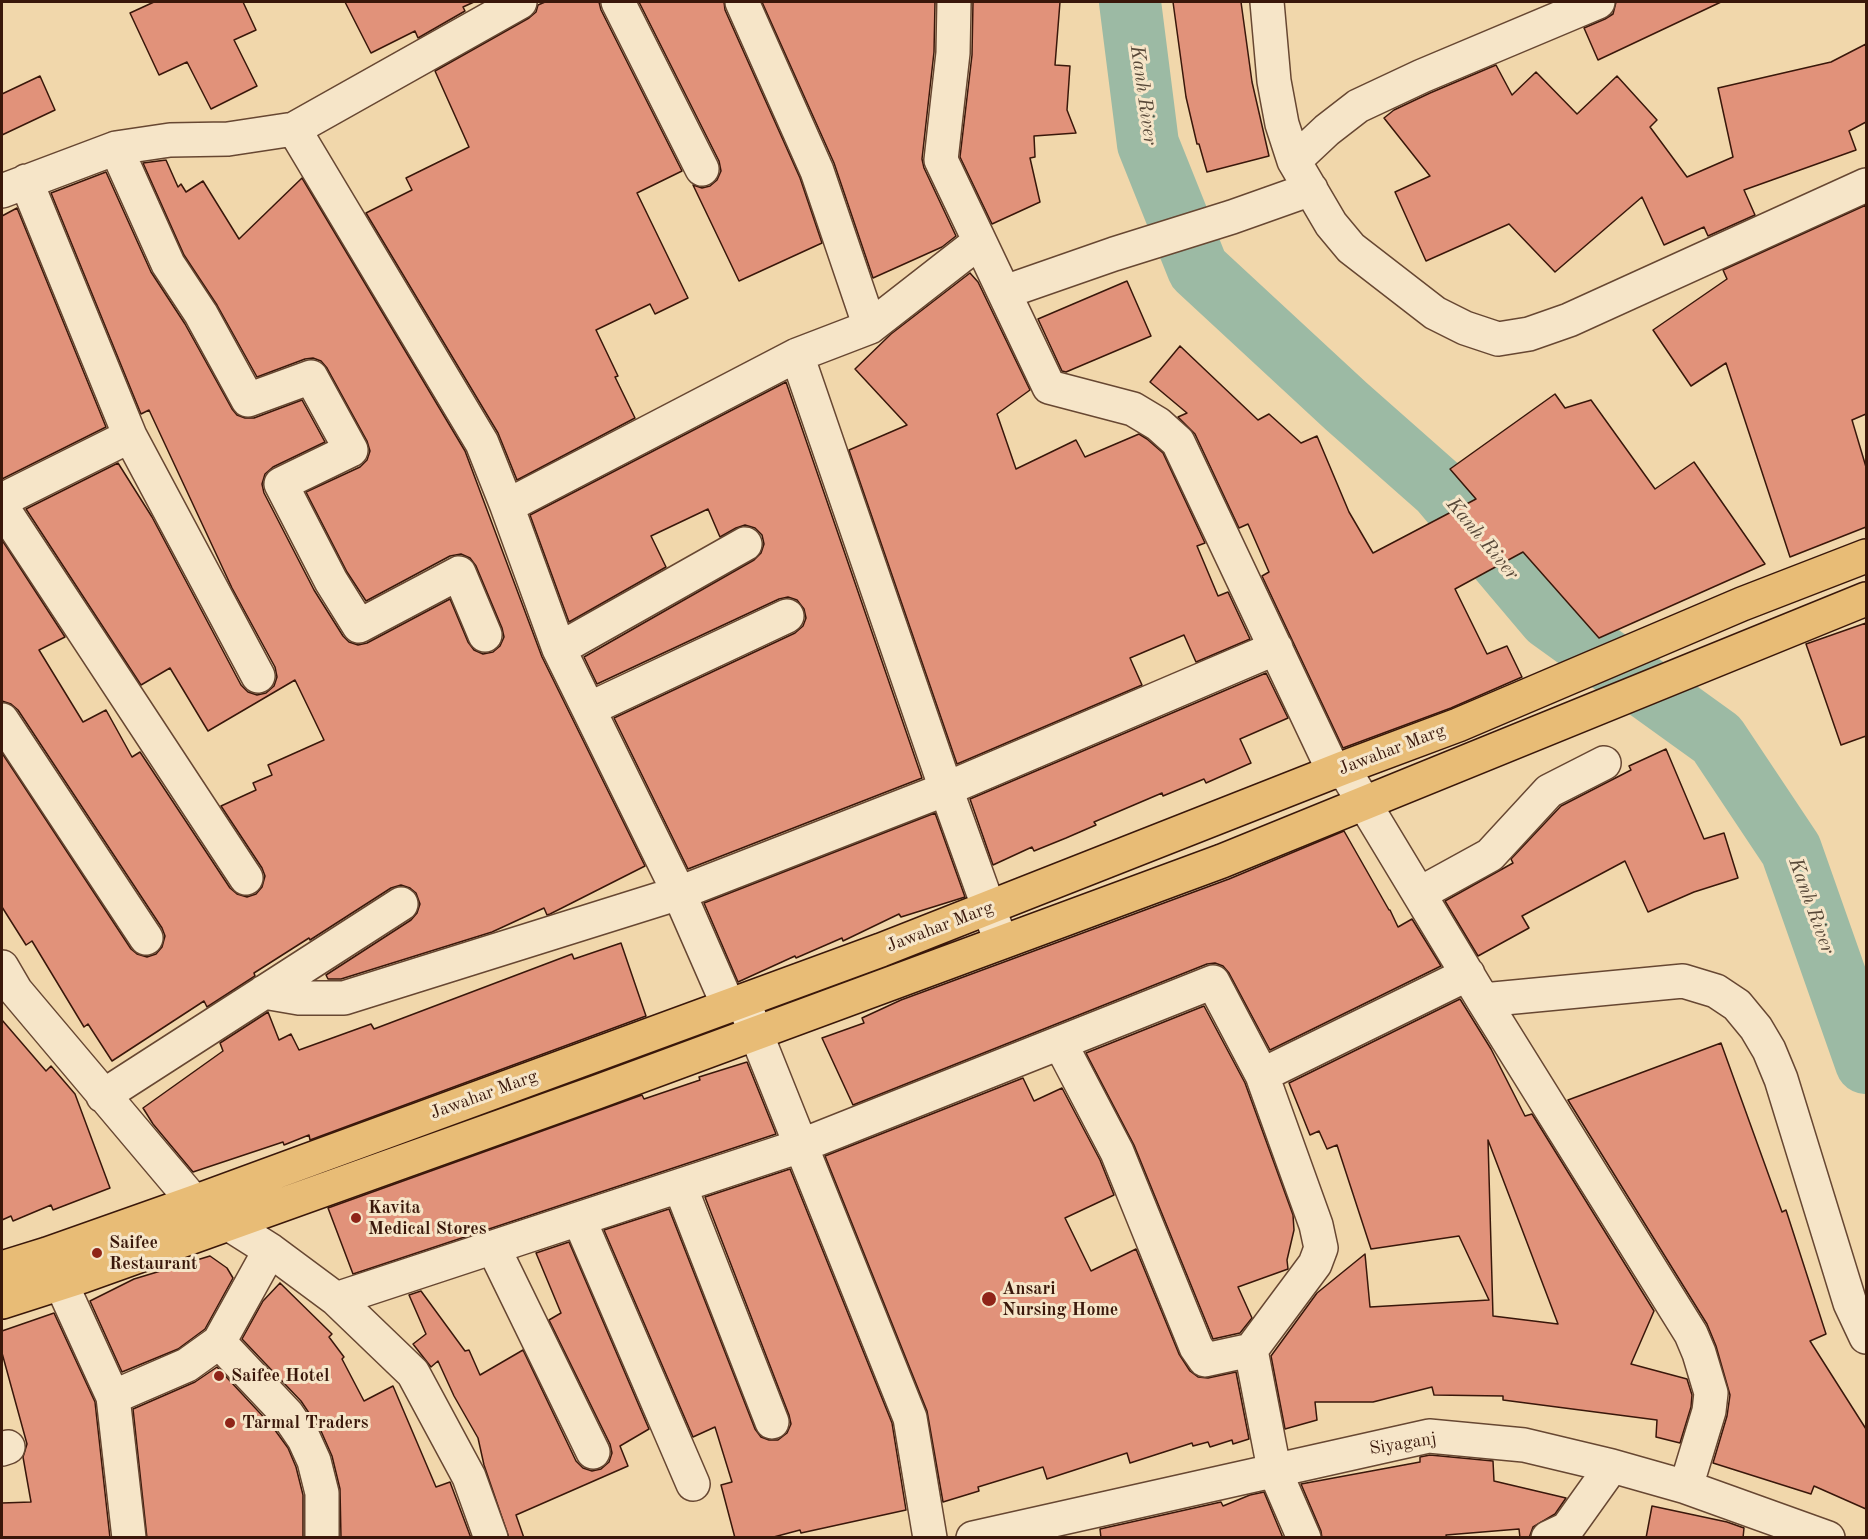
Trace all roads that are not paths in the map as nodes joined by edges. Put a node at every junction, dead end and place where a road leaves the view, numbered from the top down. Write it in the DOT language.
graph roads {
  1 [pos="520,2"];
  2 [pos="618,2"];
  3 [pos="742,2"];
  4 [pos="954,2"];
  5 [pos="1267,2"];
  6 [pos="1598,2"];
  7 [pos="294,129"];
  8 [pos="116,148"];
  9 [pos="1294,161"];
  10 [pos="702,169"];
  11 [pos="1866,185"];
  12 [pos="14,186"];
  13 [pos="1311,189"];
  14 [pos="979,242"];
  15 [pos="1005,292"];
  16 [pos="870,327"];
  17 [pos="797,355"];
  18 [pos="130,436"];
  19 [pos="2,500"];
  20 [pos="507,506"];
  21 [pos="2,507"];
  22 [pos="745,544"];
  23 [pos="1866,556"];
  24 [pos="1866,599"];
  25 [pos="787,616"];
  26 [pos="485,635"];
  27 [pos="1276,648"];
  28 [pos="559,649"];
  29 [pos="258,676"];
  30 [pos="589,709"];
  31 [pos="2,720"];
  32 [pos="1604,763"];
  33 [pos="1338,770"];
  34 [pos="946,789"];
  35 [pos="1364,803"];
  36 [pos="246,878"];
  37 [pos="679,893"];
  38 [pos="1419,894"];
  39 [pos="401,904"];
  40 [pos="990,907"];
  41 [pos="146,939"];
  42 [pos="1001,942"];
  43 [pos="2,967"];
  44 [pos="1476,987"];
  45 [pos="264,992"];
  46 [pos="735,1003"];
  47 [pos="756,1033"];
  48 [pos="1060,1043"];
  49 [pos="1262,1076"];
  50 [pos="103,1096"];
  51 [pos="800,1146"];
  52 [pos="680,1186"];
  53 [pos="194,1202"];
  54 [pos="579,1219"];
  55 [pos="229,1224"];
  56 [pos="493,1247"];
  57 [pos="270,1250"];
  58 [pos="47,1254"];
  59 [pos="2,1268"];
  60 [pos="61,1283"];
  61 [pos="336,1299"];
  62 [pos="2,1302"];
  63 [pos="1866,1337"];
  64 [pos="219,1342"];
  65 [pos="1251,1350"];
  66 [pos="113,1397"];
  67 [pos="772,1422"];
  68 [pos="593,1452"];
  69 [pos="1612,1466"];
  70 [pos="1274,1469"];
  71 [pos="693,1484"];
  72 [pos="1686,1488"];
  73 [pos="1562,1534"];
  74 [pos="129,1538"];
  75 [pos="322,1538"];
  76 [pos="491,1538"];
  77 [pos="930,1538"];
  78 [pos="973,1538"];
  79 [pos="1304,1538"];
  80 [pos="1828,1538"];
  1 -- 7 [label="street"];
  2 -- 10 [label="street"];
  3 -- 16 [label="street"];
  4 -- 14 [label="street"];
  5 -- 9 [label="street"];
  6 -- 9 [label="street"];
  7 -- 8 [label="street"];
  7 -- 20 [label="street"];
  8 -- 12 [label="street"];
  8 -- 26 [label="street"];
  9 -- 13 [label="street"];
  11 -- 13 [label="street"];
  12 -- 18 [label="street"];
  13 -- 15 [label="street"];
  14 -- 15 [label="street"];
  14 -- 16 [label="street"];
  15 -- 27 [label="street"];
  16 -- 17 [label="street"];
  17 -- 20 [label="street"];
  17 -- 34 [label="street"];
  18 -- 19 [label="street"];
  18 -- 29 [label="street"];
  20 -- 28 [label="street"];
  21 -- 36 [label="street"];
  22 -- 28 [label="street"];
  23 -- 33 [label="main road, Jawahar Marg"];
  24 -- 35 [label="main road"];
  25 -- 30 [label="street"];
  27 -- 33 [label="street"];
  27 -- 34 [label="street"];
  28 -- 30 [label="street"];
  30 -- 37 [label="street"];
  31 -- 41 [label="street"];
  32 -- 38 [label="street"];
  33 -- 35 [label="street"];
  33 -- 40 [label="main road, Jawahar Marg"];
  34 -- 37 [label="street"];
  34 -- 40 [label="street"];
  35 -- 38 [label="street"];
  35 -- 42 [label="main road"];
  37 -- 45 [label="street"];
  37 -- 46 [label="street"];
  38 -- 44 [label="street"];
  39 -- 45 [label="street"];
  40 -- 42 [label="street"];
  40 -- 46 [label="main road, Jawahar Marg"];
  42 -- 47 [label="main road"];
  43 -- 50 [label="street"];
  44 -- 49 [label="street"];
  44 -- 63 [label="street"];
  44 -- 72 [label="street"];
  45 -- 50 [label="street"];
  46 -- 47 [label="street"];
  46 -- 53 [label="main road, Jawahar Marg"];
  47 -- 51 [label="street"];
  47 -- 55 [label="main road"];
  48 -- 49 [label="street"];
  48 -- 51 [label="street"];
  48 -- 65 [label="street"];
  49 -- 65 [label="street"];
  50 -- 53 [label="street"];
  51 -- 52 [label="street"];
  51 -- 77 [label="street"];
  52 -- 54 [label="street"];
  52 -- 67 [label="street"];
  53 -- 55 [label="street"];
  53 -- 58 [label="main road, Jawahar Marg"];
  54 -- 56 [label="street"];
  54 -- 71 [label="street"];
  55 -- 57 [label="street"];
  55 -- 60 [label="main road"];
  56 -- 61 [label="street"];
  56 -- 68 [label="street"];
  57 -- 61 [label="street"];
  57 -- 64 [label="street"];
  58 -- 59 [label="main road, Jawahar Marg"];
  58 -- 60 [label="street"];
  60 -- 62 [label="main road"];
  60 -- 66 [label="street"];
  61 -- 76 [label="street"];
  64 -- 66 [label="street"];
  64 -- 75 [label="street"];
  65 -- 70 [label="street"];
  66 -- 74 [label="street"];
  69 -- 70 [label="street, Siyaganj"];
  69 -- 72 [label="street, Siyaganj"];
  69 -- 73 [label="street"];
  70 -- 78 [label="street, Siyaganj"];
  70 -- 79 [label="street"];
  72 -- 80 [label="street, Siyaganj"];
}
